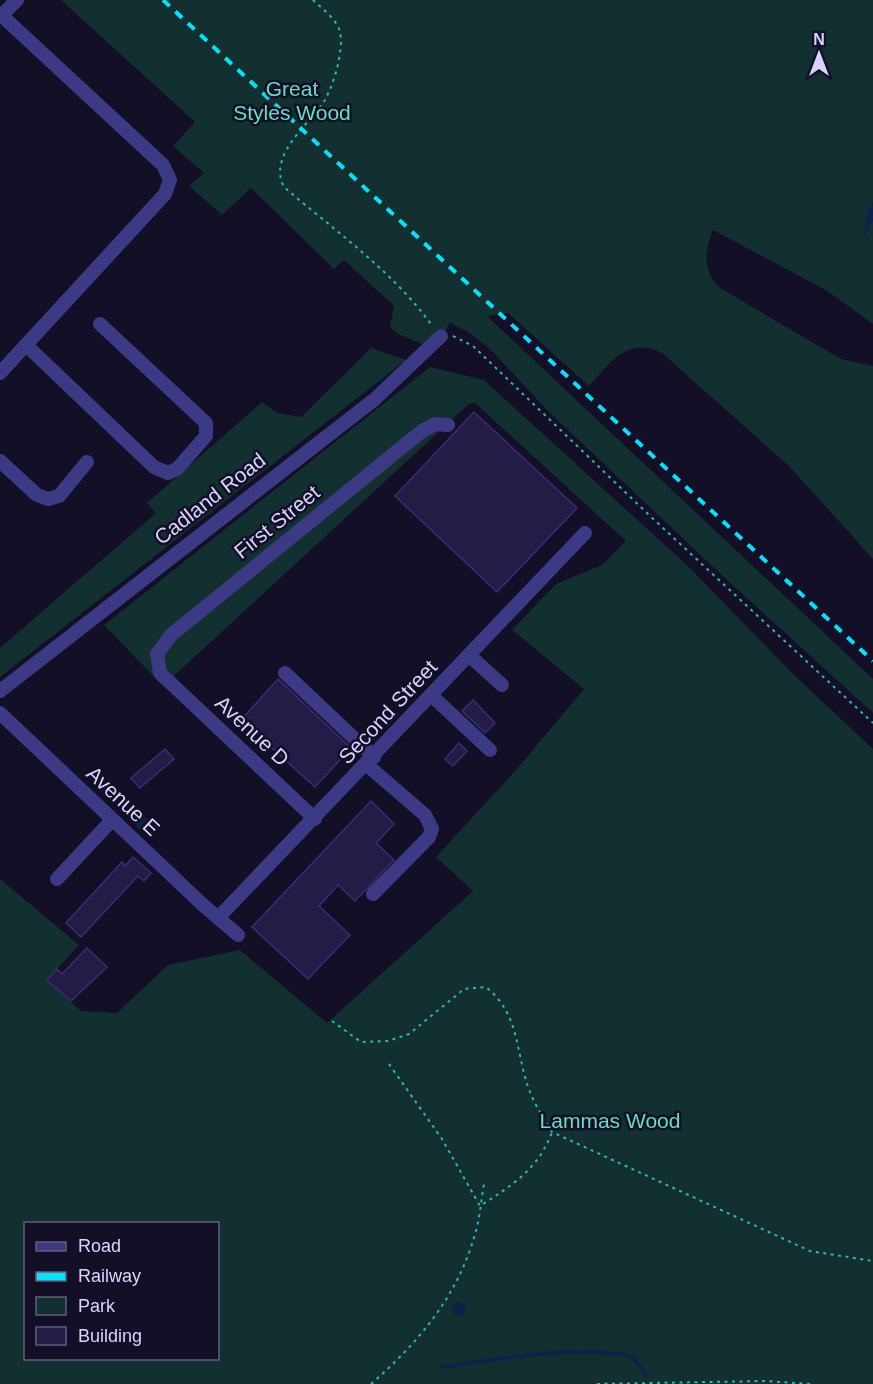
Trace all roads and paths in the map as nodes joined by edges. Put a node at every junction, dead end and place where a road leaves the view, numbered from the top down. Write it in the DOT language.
graph roads {
  1 [pos="17,0"];
  2 [pos="313,0"];
  3 [pos="1,16"];
  4 [pos="100,324"];
  5 [pos="441,336"];
  6 [pos="26,345"];
  7 [pos="0,373"];
  8 [pos="448,425"];
  9 [pos="0,460"];
  10 [pos="87,462"];
  11 [pos="585,533"];
  12 [pos="470,656"];
  13 [pos="160,673"];
  14 [pos="285,673"];
  15 [pos="502,685"];
  16 [pos="0,691"];
  17 [pos="432,696"];
  18 [pos="0,713"];
  19 [pos="873,723"];
  20 [pos="490,750"];
  21 [pos="370,761"];
  22 [pos="315,819"];
  23 [pos="112,820"];
  24 [pos="57,879"];
  25 [pos="373,894"];
  26 [pos="218,918"];
  27 [pos="238,935"];
  28 [pos="332,1021"];
  29 [pos="389,1064"];
  30 [pos="552,1132"];
  31 [pos="484,1184"];
  32 [pos="480,1206"];
  33 [pos="873,1261"];
  34 [pos="371,1384"];
  35 [pos="597,1384"];
  36 [pos="811,1384"];
  1 -- 3 [label="street"];
  2 -- 5 [label="path"];
  3 -- 6 [label="street"];
  4 -- 6 [label="street"];
  5 -- 16 [label="street, Cadland Road"];
  5 -- 19 [label="path"];
  6 -- 7 [label="street"];
  8 -- 13 [label="street, First Street"];
  9 -- 10 [label="street"];
  11 -- 12 [label="street, Second Street"];
  12 -- 15 [label="street"];
  12 -- 17 [label="street, Second Street"];
  13 -- 22 [label="street, Avenue D"];
  14 -- 21 [label="street"];
  17 -- 20 [label="street"];
  17 -- 21 [label="street, Second Street"];
  18 -- 23 [label="street, Avenue E"];
  21 -- 22 [label="street, Second Street"];
  21 -- 25 [label="street"];
  22 -- 26 [label="street, Second Street"];
  23 -- 24 [label="street"];
  23 -- 26 [label="street, Avenue E"];
  26 -- 27 [label="street, Avenue E"];
  28 -- 30 [label="path"];
  29 -- 32 [label="path"];
  30 -- 32 [label="path"];
  30 -- 33 [label="path"];
  31 -- 32 [label="path"];
  32 -- 34 [label="path"];
  35 -- 36 [label="path"];
}
